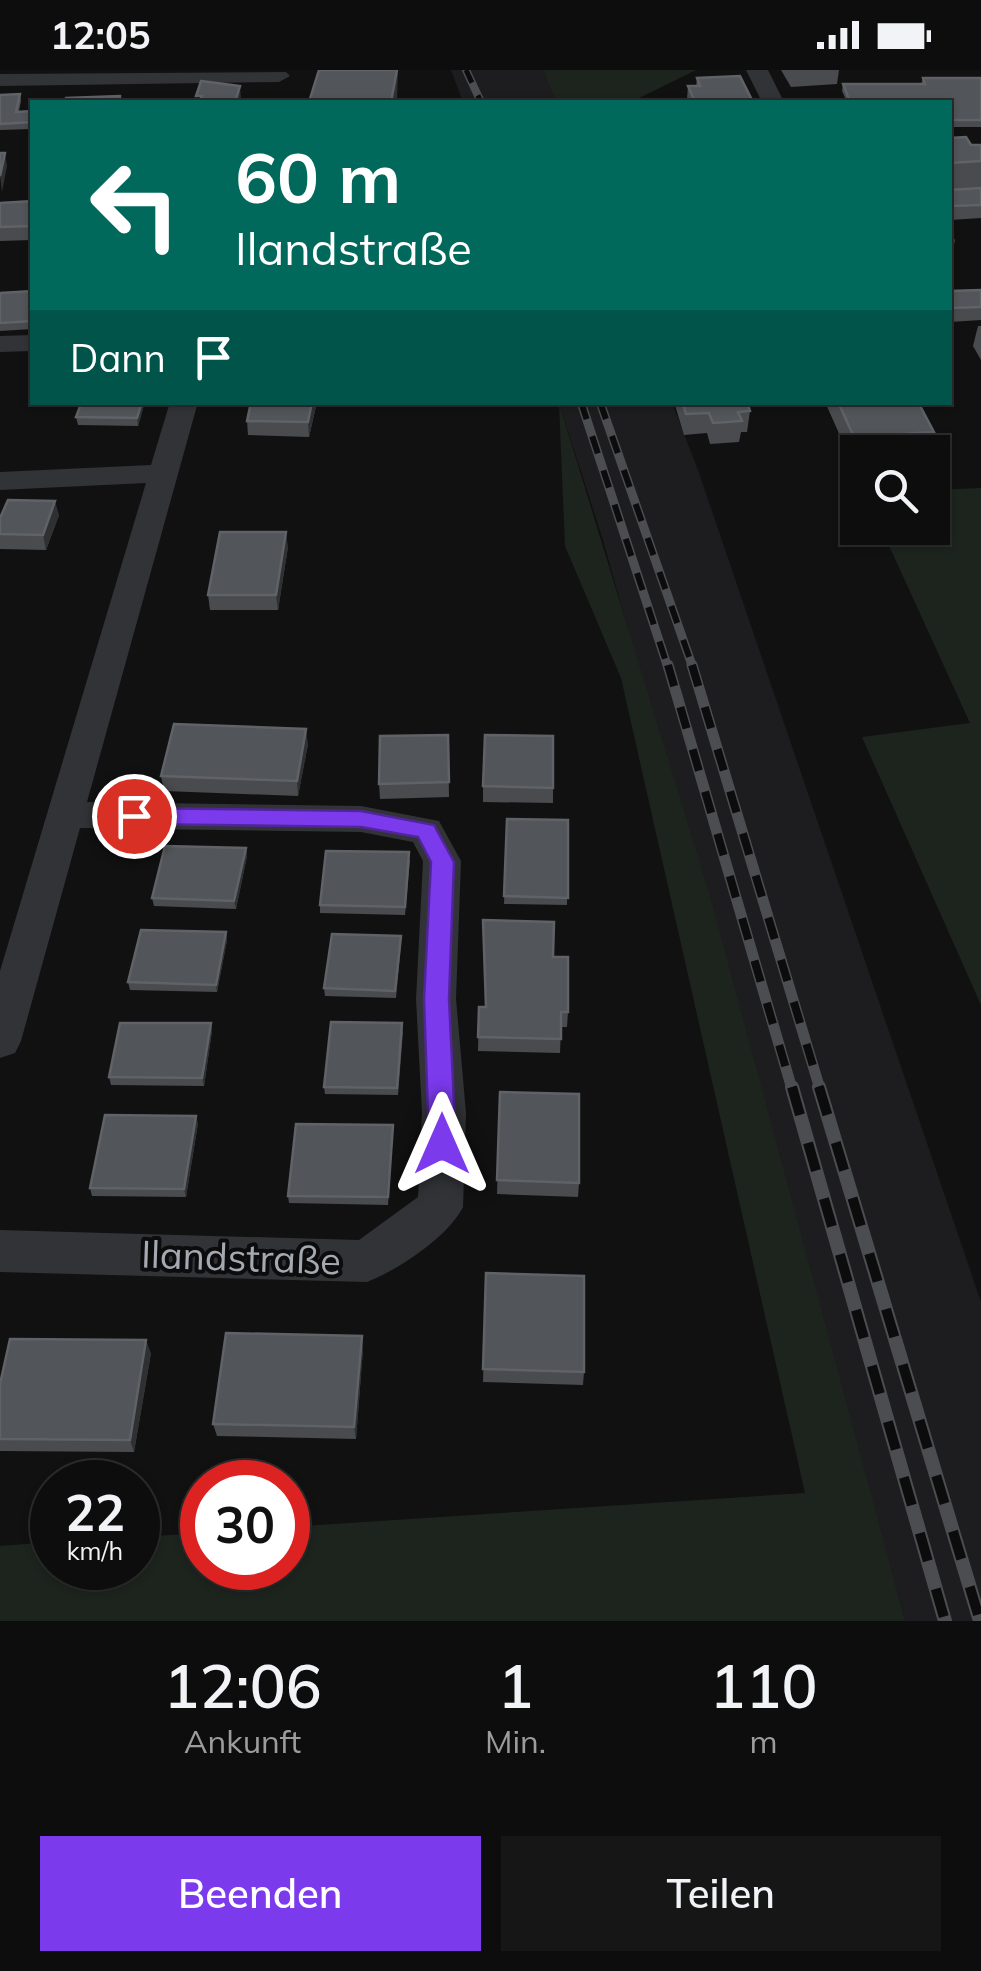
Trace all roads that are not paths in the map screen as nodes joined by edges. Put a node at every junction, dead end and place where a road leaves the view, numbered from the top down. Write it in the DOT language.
graph roads {
  1 [pos="757,70"];
  2 [pos="280,73"];
  3 [pos="0,80"];
  4 [pos="273,100"];
  5 [pos="772,100"];
  6 [pos="30,343"];
  7 [pos="0,344"];
  8 [pos="183,405"];
  9 [pos="166,472"];
  10 [pos="0,481"];
  11 [pos="64,815"];
  12 [pos="0,1041"];
  13 [pos="0,1251"];
  1 -- 5 [label="street"];
  2 -- 3 [label="street"];
  2 -- 4 [label="street"];
  6 -- 7 [label="street"];
  8 -- 9 [label="street"];
  9 -- 10 [label="street"];
  9 -- 11 [label="street"];
  11 -- 12 [label="street"];
  11 -- 13 [label="street, Ilandstraße"];
}
